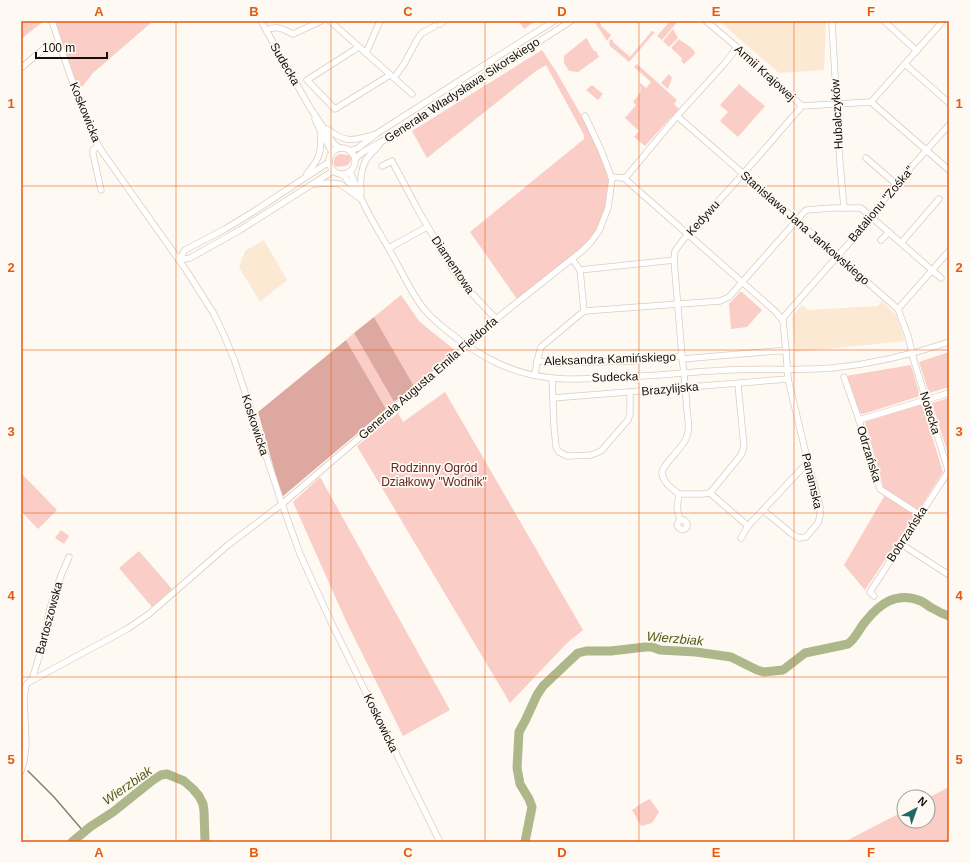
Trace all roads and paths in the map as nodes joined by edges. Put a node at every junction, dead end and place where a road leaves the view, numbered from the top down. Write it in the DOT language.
graph roads {
  1 [pos="52,21"];
  2 [pos="260,21"];
  3 [pos="321,21"];
  4 [pos="380,21"];
  5 [pos="571,21"];
  6 [pos="706,21"];
  7 [pos="833,21"];
  8 [pos="884,21"];
  9 [pos="944,21"];
  10 [pos="332,22"];
  11 [pos="550,22"];
  12 [pos="440,23"];
  13 [pos="266,30"];
  14 [pos="554,32"];
  15 [pos="59,43"];
  16 [pos="358,47"];
  17 [pos="737,47"];
  18 [pos="917,51"];
  19 [pos="366,52"];
  20 [pos="905,64"];
  21 [pos="21,68"];
  22 [pos="392,76"];
  23 [pos="412,94"];
  24 [pos="872,102"];
  25 [pos="949,103"];
  26 [pos="836,104"];
  27 [pos="802,106"];
  28 [pos="585,116"];
  29 [pos="677,116"];
  30 [pos="949,125"];
  31 [pos="322,129"];
  32 [pos="376,134"];
  33 [pos="381,142"];
  34 [pos="98,146"];
  35 [pos="340,148"];
  36 [pos="926,150"];
  37 [pos="350,151"];
  38 [pos="332,152"];
  39 [pos="866,158"];
  40 [pos="355,159"];
  41 [pos="329,162"];
  42 [pos="382,166"];
  43 [pos="949,170"];
  44 [pos="334,171"];
  45 [pos="350,172"];
  46 [pos="341,174"];
  47 [pos="743,174"];
  48 [pos="611,177"];
  49 [pos="304,178"];
  50 [pos="624,178"];
  51 [pos="314,184"];
  52 [pos="896,184"];
  53 [pos="101,190"];
  54 [pos="361,199"];
  55 [pos="939,199"];
  56 [pos="844,208"];
  57 [pos="872,217"];
  58 [pos="797,221"];
  59 [pos="427,227"];
  60 [pos="889,232"];
  61 [pos="688,235"];
  62 [pos="881,240"];
  63 [pos="902,243"];
  64 [pos="170,247"];
  65 [pos="389,248"];
  66 [pos="185,250"];
  67 [pos="949,251"];
  68 [pos="837,256"];
  69 [pos="190,258"];
  70 [pos="572,259"];
  71 [pos="179,260"];
  72 [pos="674,260"];
  73 [pos="186,270"];
  74 [pos="580,270"];
  75 [pos="932,270"];
  76 [pos="941,278"];
  77 [pos="742,283"];
  78 [pos="678,304"];
  79 [pos="898,309"];
  80 [pos="584,311"];
  81 [pos="496,319"];
  82 [pos="782,319"];
  83 [pos="949,342"];
  84 [pos="467,346"];
  85 [pos="786,351"];
  86 [pos="912,354"];
  87 [pos="682,357"];
  88 [pos="537,361"];
  89 [pos="787,369"];
  90 [pos="684,373"];
  91 [pos="535,375"];
  92 [pos="844,376"];
  93 [pos="552,378"];
  94 [pos="788,379"];
  95 [pos="738,384"];
  96 [pos="685,387"];
  97 [pos="630,393"];
  98 [pos="949,393"];
  99 [pos="553,398"];
  100 [pos="926,400"];
  101 [pos="859,420"];
  102 [pos="808,462"];
  103 [pos="949,473"];
  104 [pos="710,493"];
  105 [pos="679,494"];
  106 [pos="282,504"];
  107 [pos="763,510"];
  108 [pos="920,515"];
  109 [pos="680,520"];
  110 [pos="748,526"];
  111 [pos="741,538"];
  112 [pos="900,544"];
  113 [pos="69,557"];
  114 [pos="949,575"];
  115 [pos="874,596"];
  116 [pos="32,680"];
  117 [pos="21,771"];
  118 [pos="440,842"];
  1 -- 15 [label="street, Koskowicka"];
  2 -- 13 [label="street, Sudecka"];
  3 -- 13 [label="street"];
  4 -- 19 [label="street"];
  5 -- 14 [label="street, Generała Władysława Sikorskiego"];
  6 -- 17 [label="street, Armii Krajowej"];
  7 -- 26 [label="street, Hubalczyków"];
  8 -- 18 [label="street"];
  9 -- 18 [label="street"];
  10 -- 16 [label="street"];
  11 -- 14 [label="street"];
  11 -- 32 [label="street, Generała Władysława Sikorskiego"];
  12 -- 22 [label="street"];
  13 -- 31 [label="street, Sudecka"];
  14 -- 33 [label="street, Generała Władysława Sikorskiego"];
  15 -- 21 [label="street"];
  15 -- 34 [label="street, Koskowicka"];
  16 -- 19 [label="street"];
  16 -- 22 [label="street"];
  17 -- 27 [label="street, Armii Krajowej"];
  17 -- 29 [label="street"];
  18 -- 20 [label="street"];
  19 -- 22 [label="street"];
  20 -- 24 [label="street"];
  20 -- 25 [label="street"];
  22 -- 23 [label="street"];
  24 -- 26 [label="street, Armii Krajowej"];
  24 -- 36 [label="street"];
  26 -- 27 [label="street, Armii Krajowej"];
  26 -- 56 [label="street, Hubalczyków"];
  27 -- 47 [label="street, Kedywu"];
  28 -- 48 [label="street, Generała Augusta Emila Fieldorfa"];
  29 -- 47 [label="street, Stanisława Jana Jankowskiego"];
  29 -- 50 [label="street"];
  30 -- 36 [label="street, Batalionu \"Zośka\""];
  31 -- 32 [label="street"];
  31 -- 35 [label="street, Sudecka"];
  31 -- 38 [label="street, Sudecka"];
  31 -- 49 [label="street"];
  32 -- 37 [label="street, Generała Władysława Sikorskiego"];
  33 -- 40 [label="street, Generała Władysława Sikorskiego"];
  33 -- 54 [label="street"];
  34 -- 53 [label="street"];
  34 -- 64 [label="street, Koskowicka"];
  35 -- 37 [label="street"];
  35 -- 38 [label="street"];
  36 -- 43 [label="street"];
  36 -- 52 [label="street, Batalionu \"Zośka\""];
  37 -- 40 [label="street"];
  38 -- 41 [label="street"];
  39 -- 52 [label="street"];
  40 -- 45 [label="street"];
  41 -- 44 [label="street"];
  41 -- 49 [label="street"];
  42 -- 59 [label="street, Diamentowa"];
  44 -- 46 [label="street"];
  44 -- 51 [label="street"];
  45 -- 46 [label="street"];
  45 -- 54 [label="street, Sudecka"];
  46 -- 54 [label="street, Sudecka"];
  47 -- 58 [label="street, Stanisława Jana Jankowskiego"];
  47 -- 61 [label="street, Kedywu"];
  48 -- 50 [label="street"];
  48 -- 70 [label="street, Generała Augusta Emila Fieldorfa"];
  49 -- 66 [label="street"];
  50 -- 61 [label="street"];
  51 -- 54 [label="street"];
  51 -- 69 [label="street"];
  52 -- 57 [label="street, Batalionu \"Zośka\""];
  54 -- 65 [label="street, Sudecka"];
  55 -- 63 [label="street"];
  56 -- 57 [label="street"];
  56 -- 58 [label="street"];
  57 -- 60 [label="street"];
  57 -- 68 [label="street, Batalionu \"Zośka\""];
  58 -- 68 [label="street, Stanisława Jana Jankowskiego"];
  58 -- 77 [label="street"];
  59 -- 65 [label="street, Diamentowa"];
  59 -- 81 [label="street, Diamentowa"];
  60 -- 62 [label="street"];
  60 -- 63 [label="street"];
  61 -- 72 [label="street, Kedywu"];
  61 -- 77 [label="street"];
  63 -- 75 [label="street"];
  64 -- 66 [label="street"];
  64 -- 71 [label="street, Koskowicka"];
  65 -- 84 [label="street, Sudecka"];
  66 -- 71 [label="street"];
  67 -- 75 [label="street"];
  68 -- 79 [label="street, Stanisława Jana Jankowskiego"];
  68 -- 82 [label="street, Batalionu \"Zośka\""];
  69 -- 71 [label="street"];
  69 -- 73 [label="street"];
  70 -- 74 [label="street"];
  70 -- 81 [label="street, Generała Augusta Emila Fieldorfa"];
  71 -- 73 [label="street, Koskowicka"];
  72 -- 74 [label="street"];
  72 -- 78 [label="street, Kedywu"];
  73 -- 106 [label="street, Koskowicka"];
  74 -- 80 [label="street"];
  75 -- 76 [label="street"];
  75 -- 79 [label="street"];
  77 -- 78 [label="street"];
  77 -- 82 [label="street"];
  78 -- 80 [label="street"];
  78 -- 87 [label="street, Kedywu"];
  79 -- 86 [label="street, Stanisława Jana Jankowskiego"];
  80 -- 88 [label="street"];
  81 -- 84 [label="street, Generała Augusta Emila Fieldorfa"];
  82 -- 85 [label="street, Panamska"];
  83 -- 86 [label="street, Sudecka"];
  84 -- 91 [label="street, Sudecka"];
  84 -- 106 [label="street, Generała Augusta Emila Fieldorfa"];
  85 -- 87 [label="street, Aleksandra Kamińskiego"];
  85 -- 89 [label="street, Panamska"];
  86 -- 89 [label="street, Sudecka"];
  86 -- 100 [label="street, Notecka"];
  87 -- 88 [label="street, Aleksandra Kamińskiego"];
  87 -- 90 [label="street, Aleksandra Kamińskiego"];
  88 -- 91 [label="street"];
  89 -- 90 [label="street, Sudecka"];
  89 -- 94 [label="street, Panamska"];
  90 -- 93 [label="street, Sudecka"];
  90 -- 96 [label="street, Aleksandra Kamińskiego"];
  91 -- 93 [label="street, Sudecka"];
  92 -- 101 [label="street, Odrzańska"];
  93 -- 99 [label="street"];
  94 -- 95 [label="street, Brazylijska"];
  94 -- 102 [label="street, Panamska"];
  95 -- 96 [label="street, Brazylijska"];
  95 -- 104 [label="street"];
  96 -- 97 [label="street, Brazylijska"];
  96 -- 105 [label="street, Aleksandra Kamińskiego"];
  97 -- 99 [label="street, Brazylijska"];
  97 -- 99 [label="street"];
  98 -- 100 [label="street, Odrzańska"];
  100 -- 101 [label="street, Odrzańska"];
  100 -- 103 [label="street, Notecka"];
  101 -- 108 [label="street, Odrzańska"];
  102 -- 107 [label="street"];
  102 -- 107 [label="street, Panamska"];
  103 -- 108 [label="street, Bobrzańska"];
  104 -- 105 [label="street"];
  104 -- 110 [label="street"];
  105 -- 109 [label="street"];
  106 -- 116 [label="street, Generała Augusta Emila Fieldorfa"];
  106 -- 118 [label="street, Koskowicka"];
  107 -- 110 [label="street"];
  108 -- 112 [label="street, Bobrzańska"];
  110 -- 111 [label="street"];
  112 -- 114 [label="street"];
  112 -- 115 [label="street, Bobrzańska"];
  113 -- 116 [label="street, Bartoszowska"];
  116 -- 117 [label="street, Bartoszowska"];
}
